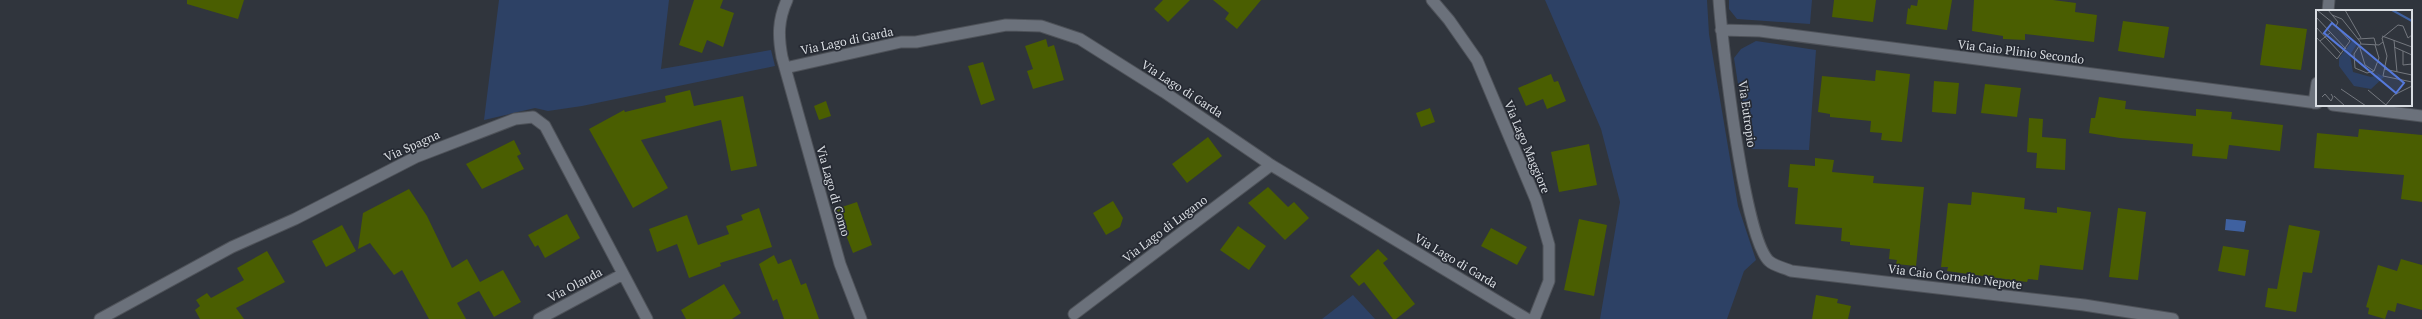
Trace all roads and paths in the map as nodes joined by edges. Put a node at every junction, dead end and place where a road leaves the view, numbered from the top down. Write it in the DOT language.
graph roads {
  1 [pos="787,0"];
  2 [pos="1432,0"];
  3 [pos="1719,0"];
  4 [pos="2329,0"];
  5 [pos="2328,10"];
  6 [pos="1721,30"];
  7 [pos="785,68"];
  8 [pos="2316,103"];
  9 [pos="2341,106"];
  10 [pos="2422,116"];
  11 [pos="1271,164"];
  12 [pos="1754,231"];
  13 [pos="623,274"];
  14 [pos="1074,314"];
  15 [pos="100,319"];
  16 [pos="539,319"];
  17 [pos="647,319"];
  18 [pos="862,319"];
  19 [pos="1527,319"];
  20 [pos="1534,319"];
  21 [pos="2172,319"];
  1 -- 7 [label="street"];
  2 -- 20 [label="street, Via Lago Maggiore"];
  3 -- 6 [label="street, Via Eutropio"];
  4 -- 5 [label="street"];
  6 -- 8 [label="street, Via Caio Plinio Secondo"];
  6 -- 12 [label="street, Via Eutropio"];
  7 -- 11 [label="street, Via Lago di Garda"];
  7 -- 18 [label="street, Via Lago di Como"];
  9 -- 10 [label="street"];
  11 -- 14 [label="street, Via Lago di Lugano"];
  11 -- 19 [label="street, Via Lago di Garda"];
  12 -- 21 [label="street, Via Caio Cornelio Nepote"];
  13 -- 15 [label="street, Via Spagna"];
  13 -- 16 [label="street, Via Olanda"];
  13 -- 17 [label="street, Via Spagna"];
}
